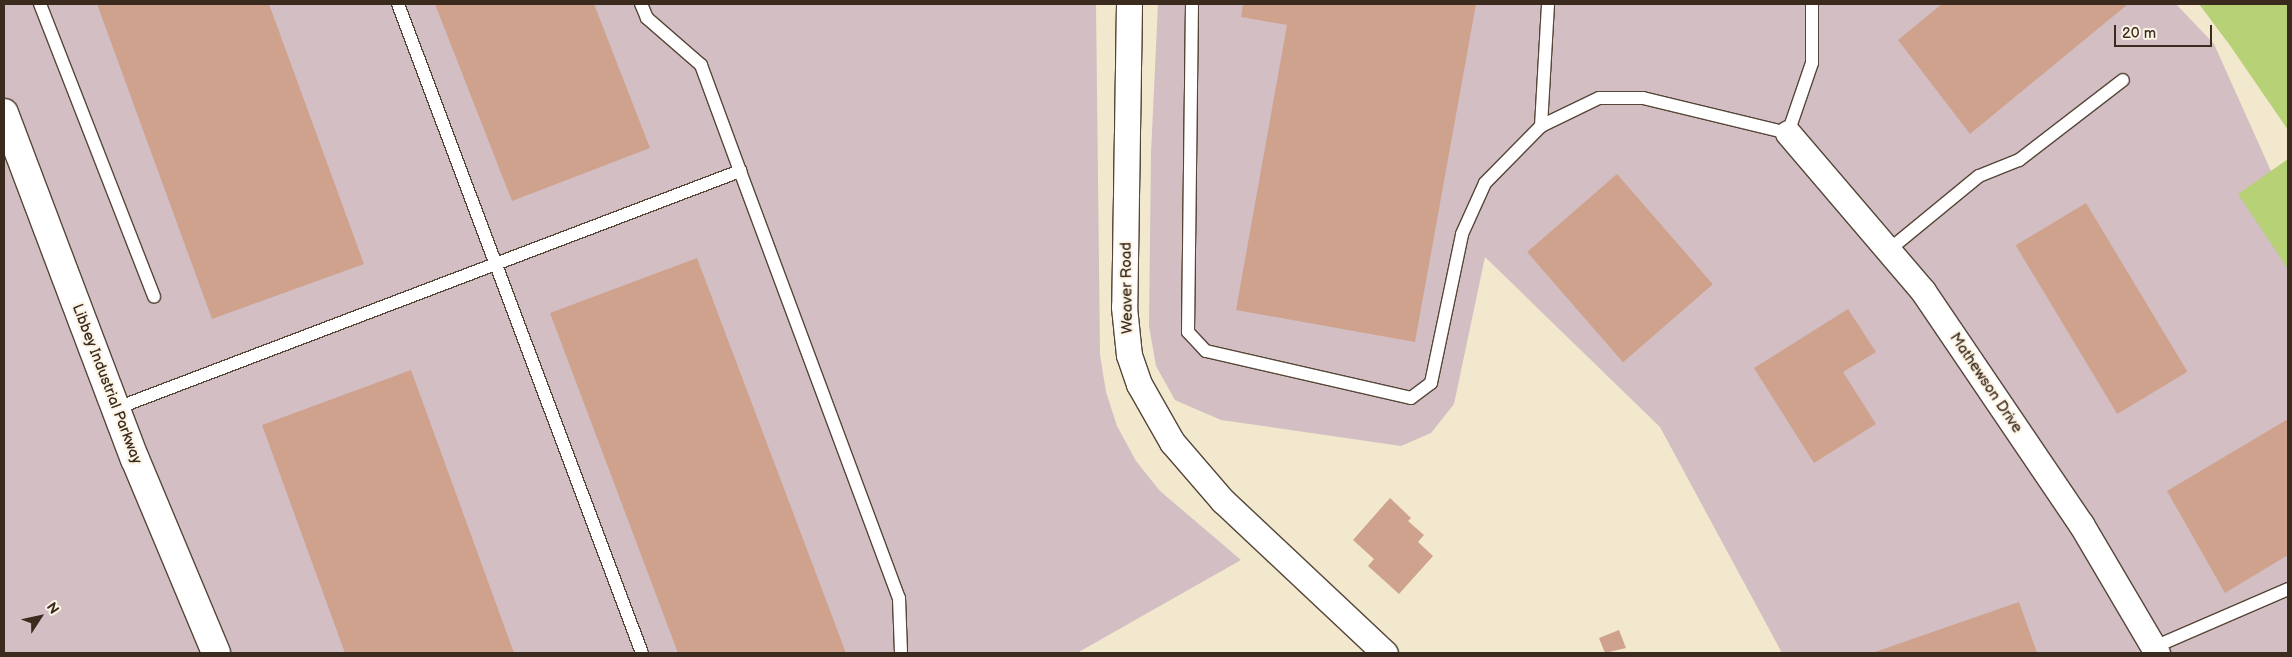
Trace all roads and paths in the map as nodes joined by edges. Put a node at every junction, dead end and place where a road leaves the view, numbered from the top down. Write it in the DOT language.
graph roads {
  1 [pos="40,4"];
  2 [pos="398,4"];
  3 [pos="641,4"];
  4 [pos="1129,4"];
  5 [pos="1192,4"];
  6 [pos="1548,4"];
  7 [pos="1812,4"];
  8 [pos="2123,80"];
  9 [pos="4,113"];
  10 [pos="1541,126"];
  11 [pos="1788,133"];
  12 [pos="10,148"];
  13 [pos="740,171"];
  14 [pos="1890,249"];
  15 [pos="497,261"];
  16 [pos="154,297"];
  17 [pos="116,408"];
  18 [pos="2288,589"];
  19 [pos="2156,650"];
  20 [pos="216,653"];
  21 [pos="642,653"];
  22 [pos="901,653"];
  23 [pos="1385,653"];
  1 -- 16 [label="lane"];
  2 -- 15 [label="lane"];
  3 -- 13 [label="lane"];
  4 -- 23 [label="street, Weaver Road"];
  5 -- 10 [label="lane"];
  6 -- 10 [label="lane"];
  7 -- 11 [label="lane"];
  8 -- 14 [label="lane"];
  9 -- 12 [label="street, Libbey Industrial Parkway"];
  10 -- 11 [label="lane"];
  11 -- 14 [label="street, Mathewson Drive"];
  12 -- 17 [label="street, Libbey Industrial Parkway"];
  13 -- 15 [label="lane"];
  13 -- 22 [label="lane"];
  14 -- 19 [label="street, Mathewson Drive"];
  15 -- 17 [label="lane"];
  15 -- 21 [label="lane"];
  17 -- 20 [label="street, Libbey Industrial Parkway"];
  18 -- 19 [label="lane"];
}
